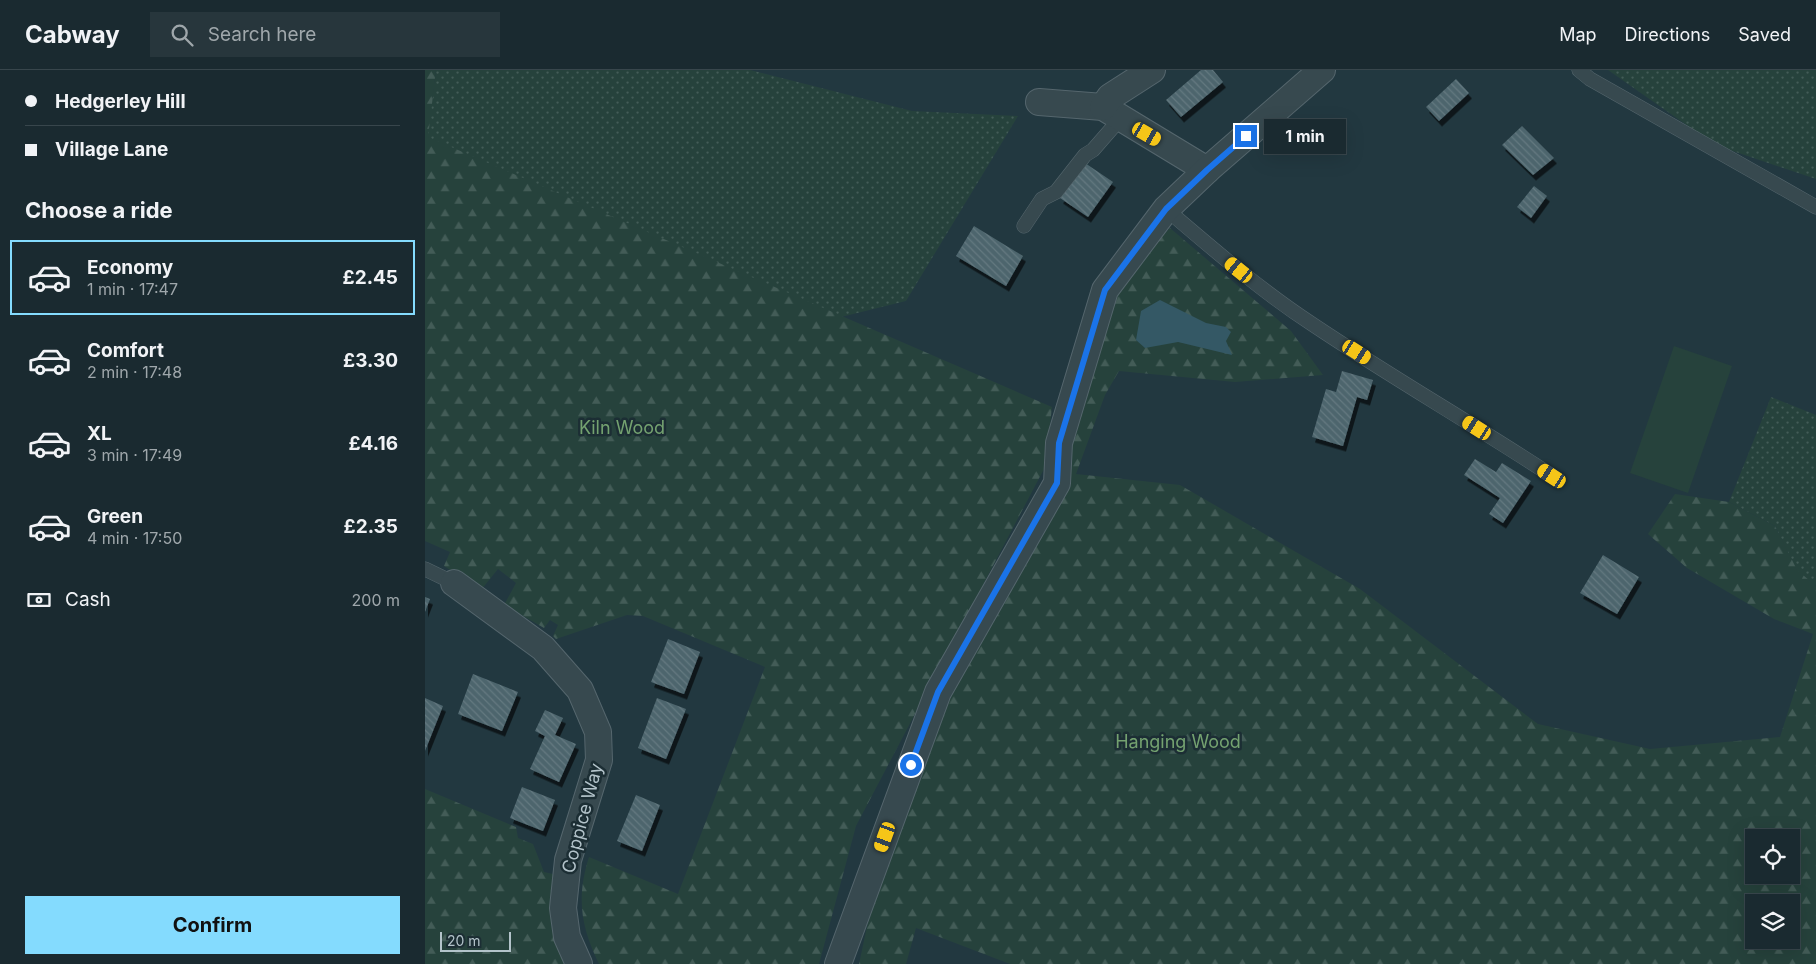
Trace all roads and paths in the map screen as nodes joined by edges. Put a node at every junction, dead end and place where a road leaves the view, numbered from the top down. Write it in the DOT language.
graph roads {
  1 [pos="1152,70"];
  2 [pos="1322,70"];
  3 [pos="1579,70"];
  4 [pos="1039,102"];
  5 [pos="1112,113"];
  6 [pos="1207,170"];
  7 [pos="1816,207"];
  8 [pos="1166,209"];
  9 [pos="1024,226"];
  10 [pos="1552,476"];
  11 [pos="425,569"];
  12 [pos="454,583"];
  13 [pos="579,964"];
  14 [pos="838,964"];
  1 -- 5 [label="street"];
  2 -- 6 [label="street"];
  3 -- 7 [label="lane"];
  4 -- 5 [label="street"];
  5 -- 6 [label="street"];
  5 -- 9 [label="lane"];
  6 -- 8 [label="street"];
  8 -- 10 [label="lane"];
  8 -- 14 [label="street"];
  11 -- 12 [label="lane"];
  12 -- 13 [label="street, Coppice Way"];
}
